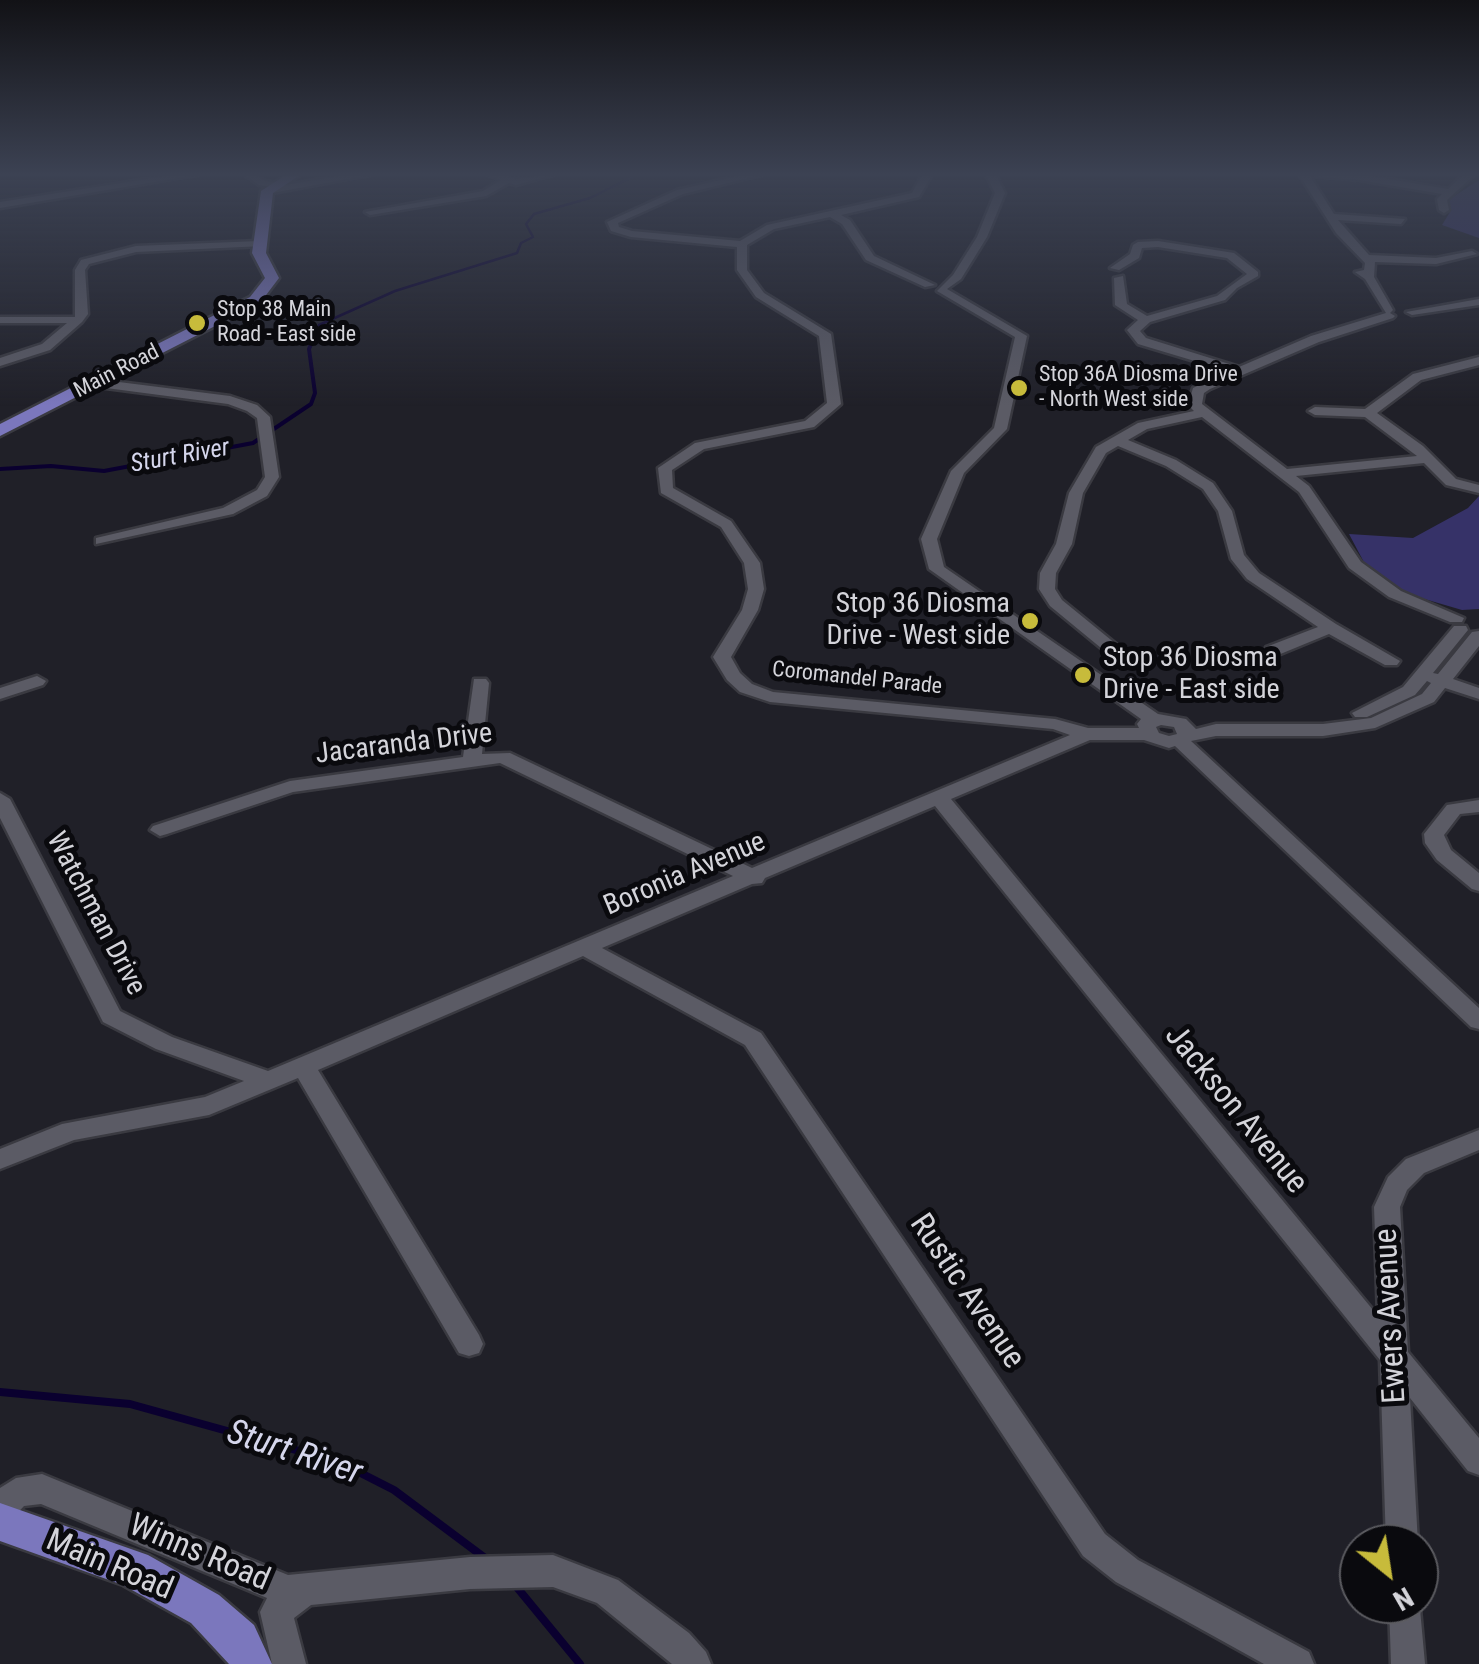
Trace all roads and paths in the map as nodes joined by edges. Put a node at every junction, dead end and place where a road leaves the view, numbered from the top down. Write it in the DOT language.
graph roads {
  1 [pos="130,251"];
  2 [pos="259,251"];
  3 [pos="742,251"];
  4 [pos="865,251"];
  5 [pos="973,251"];
  6 [pos="1135,251"];
  7 [pos="1229,251"];
  8 [pos="1359,251"];
  9 [pos="1472,254"];
  10 [pos="1364,258"];
  11 [pos="939,287"];
  12 [pos="1378,296"];
  13 [pos="1479,302"];
  14 [pos="1409,311"];
  15 [pos="1388,313"];
  16 [pos="0,320"];
  17 [pos="78,320"];
  18 [pos="1146,320"];
  19 [pos="1479,361"];
  20 [pos="0,362"];
  21 [pos="1240,371"];
  22 [pos="95,384"];
  23 [pos="1315,411"];
  24 [pos="1368,412"];
  25 [pos="1205,415"];
  26 [pos="0,431"];
  27 [pos="1124,444"];
  28 [pos="1431,464"];
  29 [pos="1286,473"];
  30 [pos="1304,488"];
  31 [pos="1479,489"];
  32 [pos="101,541"];
  33 [pos="1469,627"];
  34 [pos="1330,628"];
  35 [pos="1272,651"];
  36 [pos="1118,653"];
  37 [pos="1391,660"];
  38 [pos="1434,678"];
  39 [pos="37,681"];
  40 [pos="480,684"];
  41 [pos="0,694"];
  42 [pos="1479,694"];
  43 [pos="1151,727"];
  44 [pos="1087,734"];
  45 [pos="1182,734"];
  46 [pos="472,761"];
  47 [pos="0,799"];
  48 [pos="941,800"];
  49 [pos="1479,806"];
  50 [pos="160,830"];
  51 [pos="755,878"];
  52 [pos="1479,884"];
  53 [pos="587,950"];
  54 [pos="1479,1020"];
  55 [pos="304,1067"];
  56 [pos="268,1082"];
  57 [pos="1479,1140"];
  58 [pos="0,1159"];
  59 [pos="469,1344"];
  60 [pos="1394,1357"];
  61 [pos="1479,1462"];
  62 [pos="0,1510"];
  63 [pos="0,1522"];
  64 [pos="1401,1524"];
  65 [pos="304,1590"];
  66 [pos="1406,1624"];
  67 [pos="251,1664"];
  68 [pos="288,1664"];
  69 [pos="694,1664"];
  70 [pos="1297,1664"];
  71 [pos="1408,1664"];
  1 -- 17 [label="street"];
  2 -- 22 [label="main road, Main Road"];
  3 -- 44 [label="street, Coromandel Parade"];
  4 -- 11 [label="street"];
  5 -- 11 [label="street"];
  6 -- 18 [label="street"];
  7 -- 18 [label="street"];
  8 -- 10 [label="street"];
  9 -- 10 [label="street"];
  10 -- 12 [label="street"];
  11 -- 43 [label="street"];
  12 -- 14 [label="street"];
  12 -- 15 [label="street"];
  13 -- 14 [label="street"];
  14 -- 15 [label="street"];
  15 -- 21 [label="street"];
  16 -- 17 [label="street"];
  17 -- 20 [label="street"];
  18 -- 21 [label="street"];
  19 -- 24 [label="street"];
  21 -- 25 [label="street"];
  22 -- 26 [label="main road, Main Road"];
  22 -- 32 [label="street"];
  23 -- 24 [label="street"];
  24 -- 28 [label="street"];
  25 -- 27 [label="street"];
  25 -- 29 [label="street"];
  27 -- 34 [label="street"];
  27 -- 36 [label="street"];
  28 -- 29 [label="street"];
  28 -- 30 [label="street"];
  28 -- 31 [label="street"];
  29 -- 30 [label="street"];
  30 -- 33 [label="street"];
  33 -- 38 [label="street"];
  34 -- 35 [label="street"];
  34 -- 37 [label="street"];
  38 -- 42 [label="street"];
  38 -- 45 [label="street"];
  39 -- 41 [label="street"];
  40 -- 46 [label="street"];
  43 -- 44 [label="street, Coromandel Parade"];
  43 -- 45 [label="street"];
  44 -- 48 [label="street, Boronia Avenue"];
  45 -- 54 [label="street"];
  46 -- 50 [label="street, Jacaranda Drive"];
  46 -- 51 [label="street, Jacaranda Drive"];
  47 -- 56 [label="street, Watchman Drive"];
  48 -- 51 [label="street, Boronia Avenue"];
  48 -- 60 [label="street, Jackson Avenue"];
  49 -- 52 [label="street"];
  51 -- 53 [label="street, Boronia Avenue"];
  53 -- 55 [label="street, Boronia Avenue"];
  53 -- 70 [label="street, Rustic Avenue"];
  55 -- 56 [label="street, Boronia Avenue"];
  55 -- 59 [label="street"];
  56 -- 58 [label="street, Boronia Avenue"];
  57 -- 60 [label="street, Ewers Avenue"];
  60 -- 61 [label="street, Jackson Avenue"];
  60 -- 64 [label="street, Ewers Avenue"];
  62 -- 65 [label="street, Winns Road"];
  63 -- 67 [label="main road, Main Road"];
  65 -- 68 [label="street"];
  65 -- 69 [label="street, Winns Road"];
  66 -- 71 [label="street"];
}
